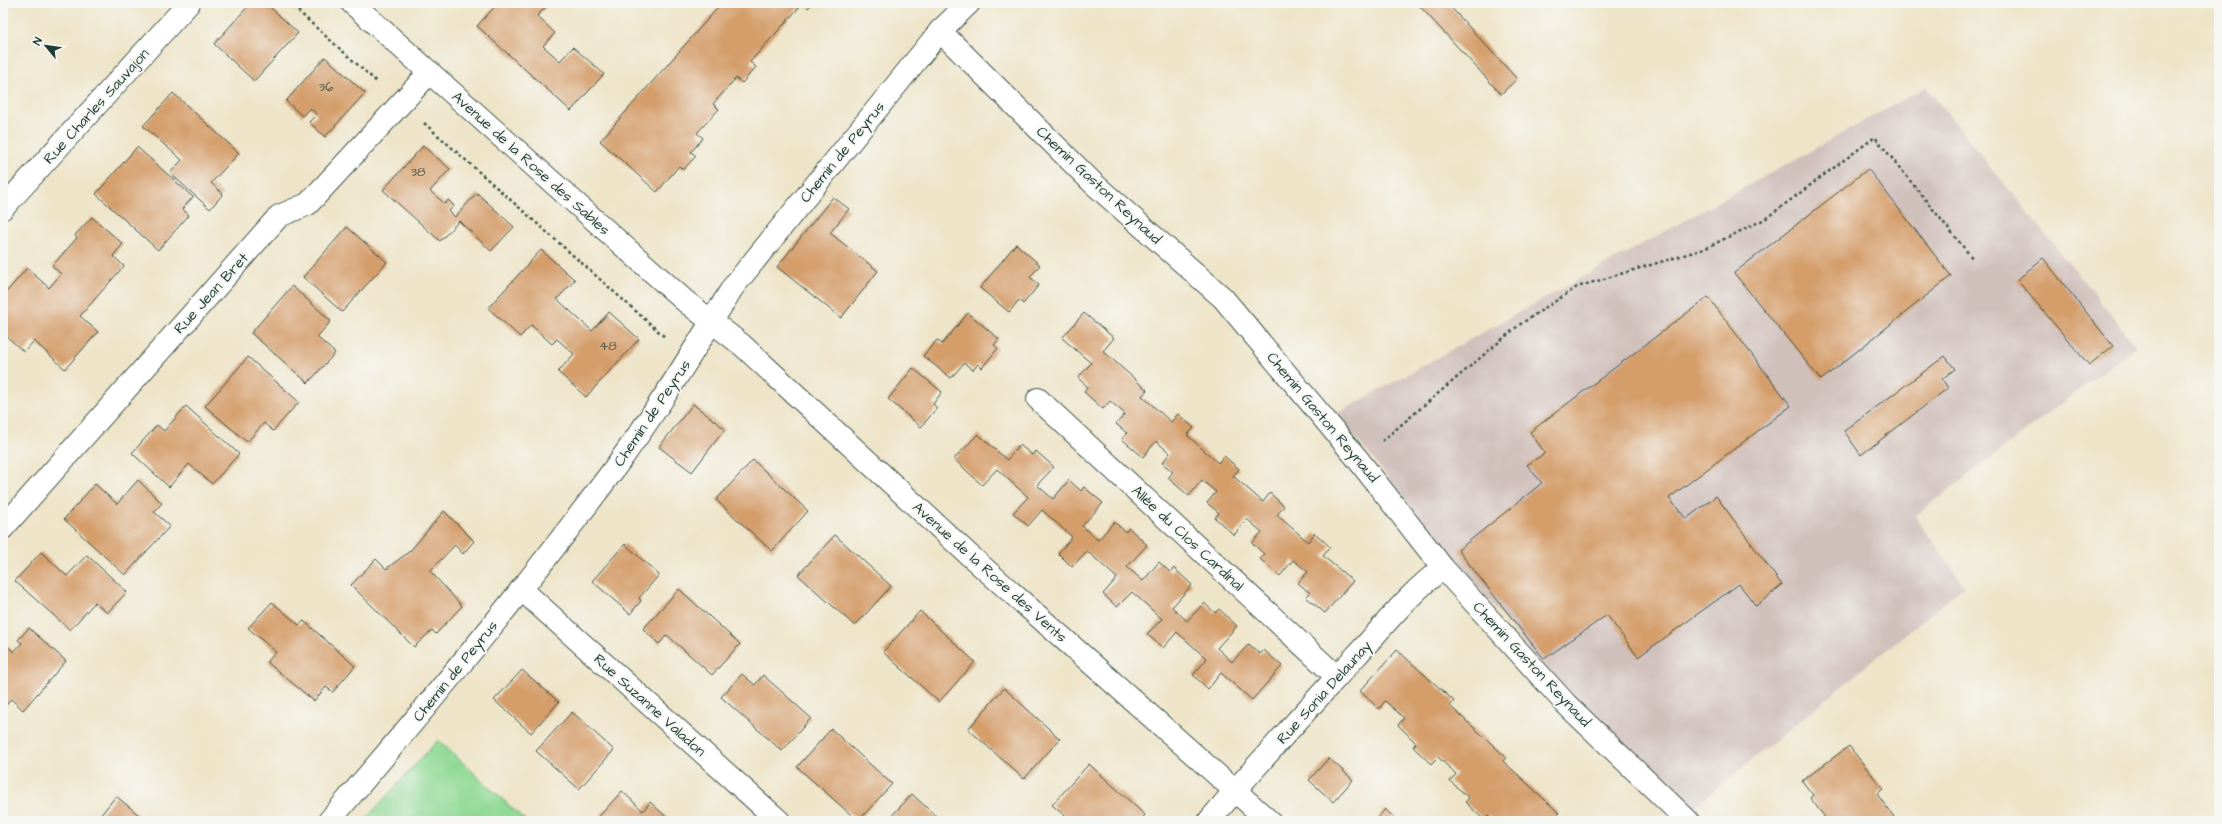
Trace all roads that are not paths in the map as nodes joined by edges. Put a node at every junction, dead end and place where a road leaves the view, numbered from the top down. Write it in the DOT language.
graph roads {
  1 [pos="189,3"];
  2 [pos="352,3"];
  3 [pos="969,3"];
  4 [pos="940,31"];
  5 [pos="430,72"];
  6 [pos="3,208"];
  7 [pos="713,321"];
  8 [pos="1038,399"];
  9 [pos="3,528"];
  10 [pos="1443,568"];
  11 [pos="521,589"];
  12 [pos="1337,677"];
  13 [pos="1235,790"];
  14 [pos="329,821"];
  15 [pos="779,821"];
  16 [pos="1209,821"];
  17 [pos="1269,821"];
  18 [pos="1688,821"];
  1 -- 6 [label="street, Rue Charles Sauvajon"];
  2 -- 5 [label="street, Avenue de la Rose des Sables"];
  3 -- 4 [label="street, Chemin de Peyrus"];
  4 -- 7 [label="street, Chemin de Peyrus"];
  4 -- 10 [label="street, Chemin Gaston Reynaud"];
  5 -- 7 [label="street, Avenue de la Rose des Sables"];
  5 -- 9 [label="street, Rue Jean Bret"];
  7 -- 11 [label="street, Chemin de Peyrus"];
  7 -- 13 [label="street, Avenue de la Rose des Vents"];
  8 -- 12 [label="street, Allée du Clos Cardinal"];
  10 -- 12 [label="street, Rue Sonia Delaunay"];
  10 -- 18 [label="street, Chemin Gaston Reynaud"];
  11 -- 14 [label="street, Chemin de Peyrus"];
  11 -- 15 [label="street, Rue Suzanne Valadon"];
  12 -- 13 [label="street, Rue Sonia Delaunay"];
  13 -- 16 [label="street, Rue Sonia Delaunay"];
  13 -- 17 [label="street, Avenue de la Rose des Vents"];
}
